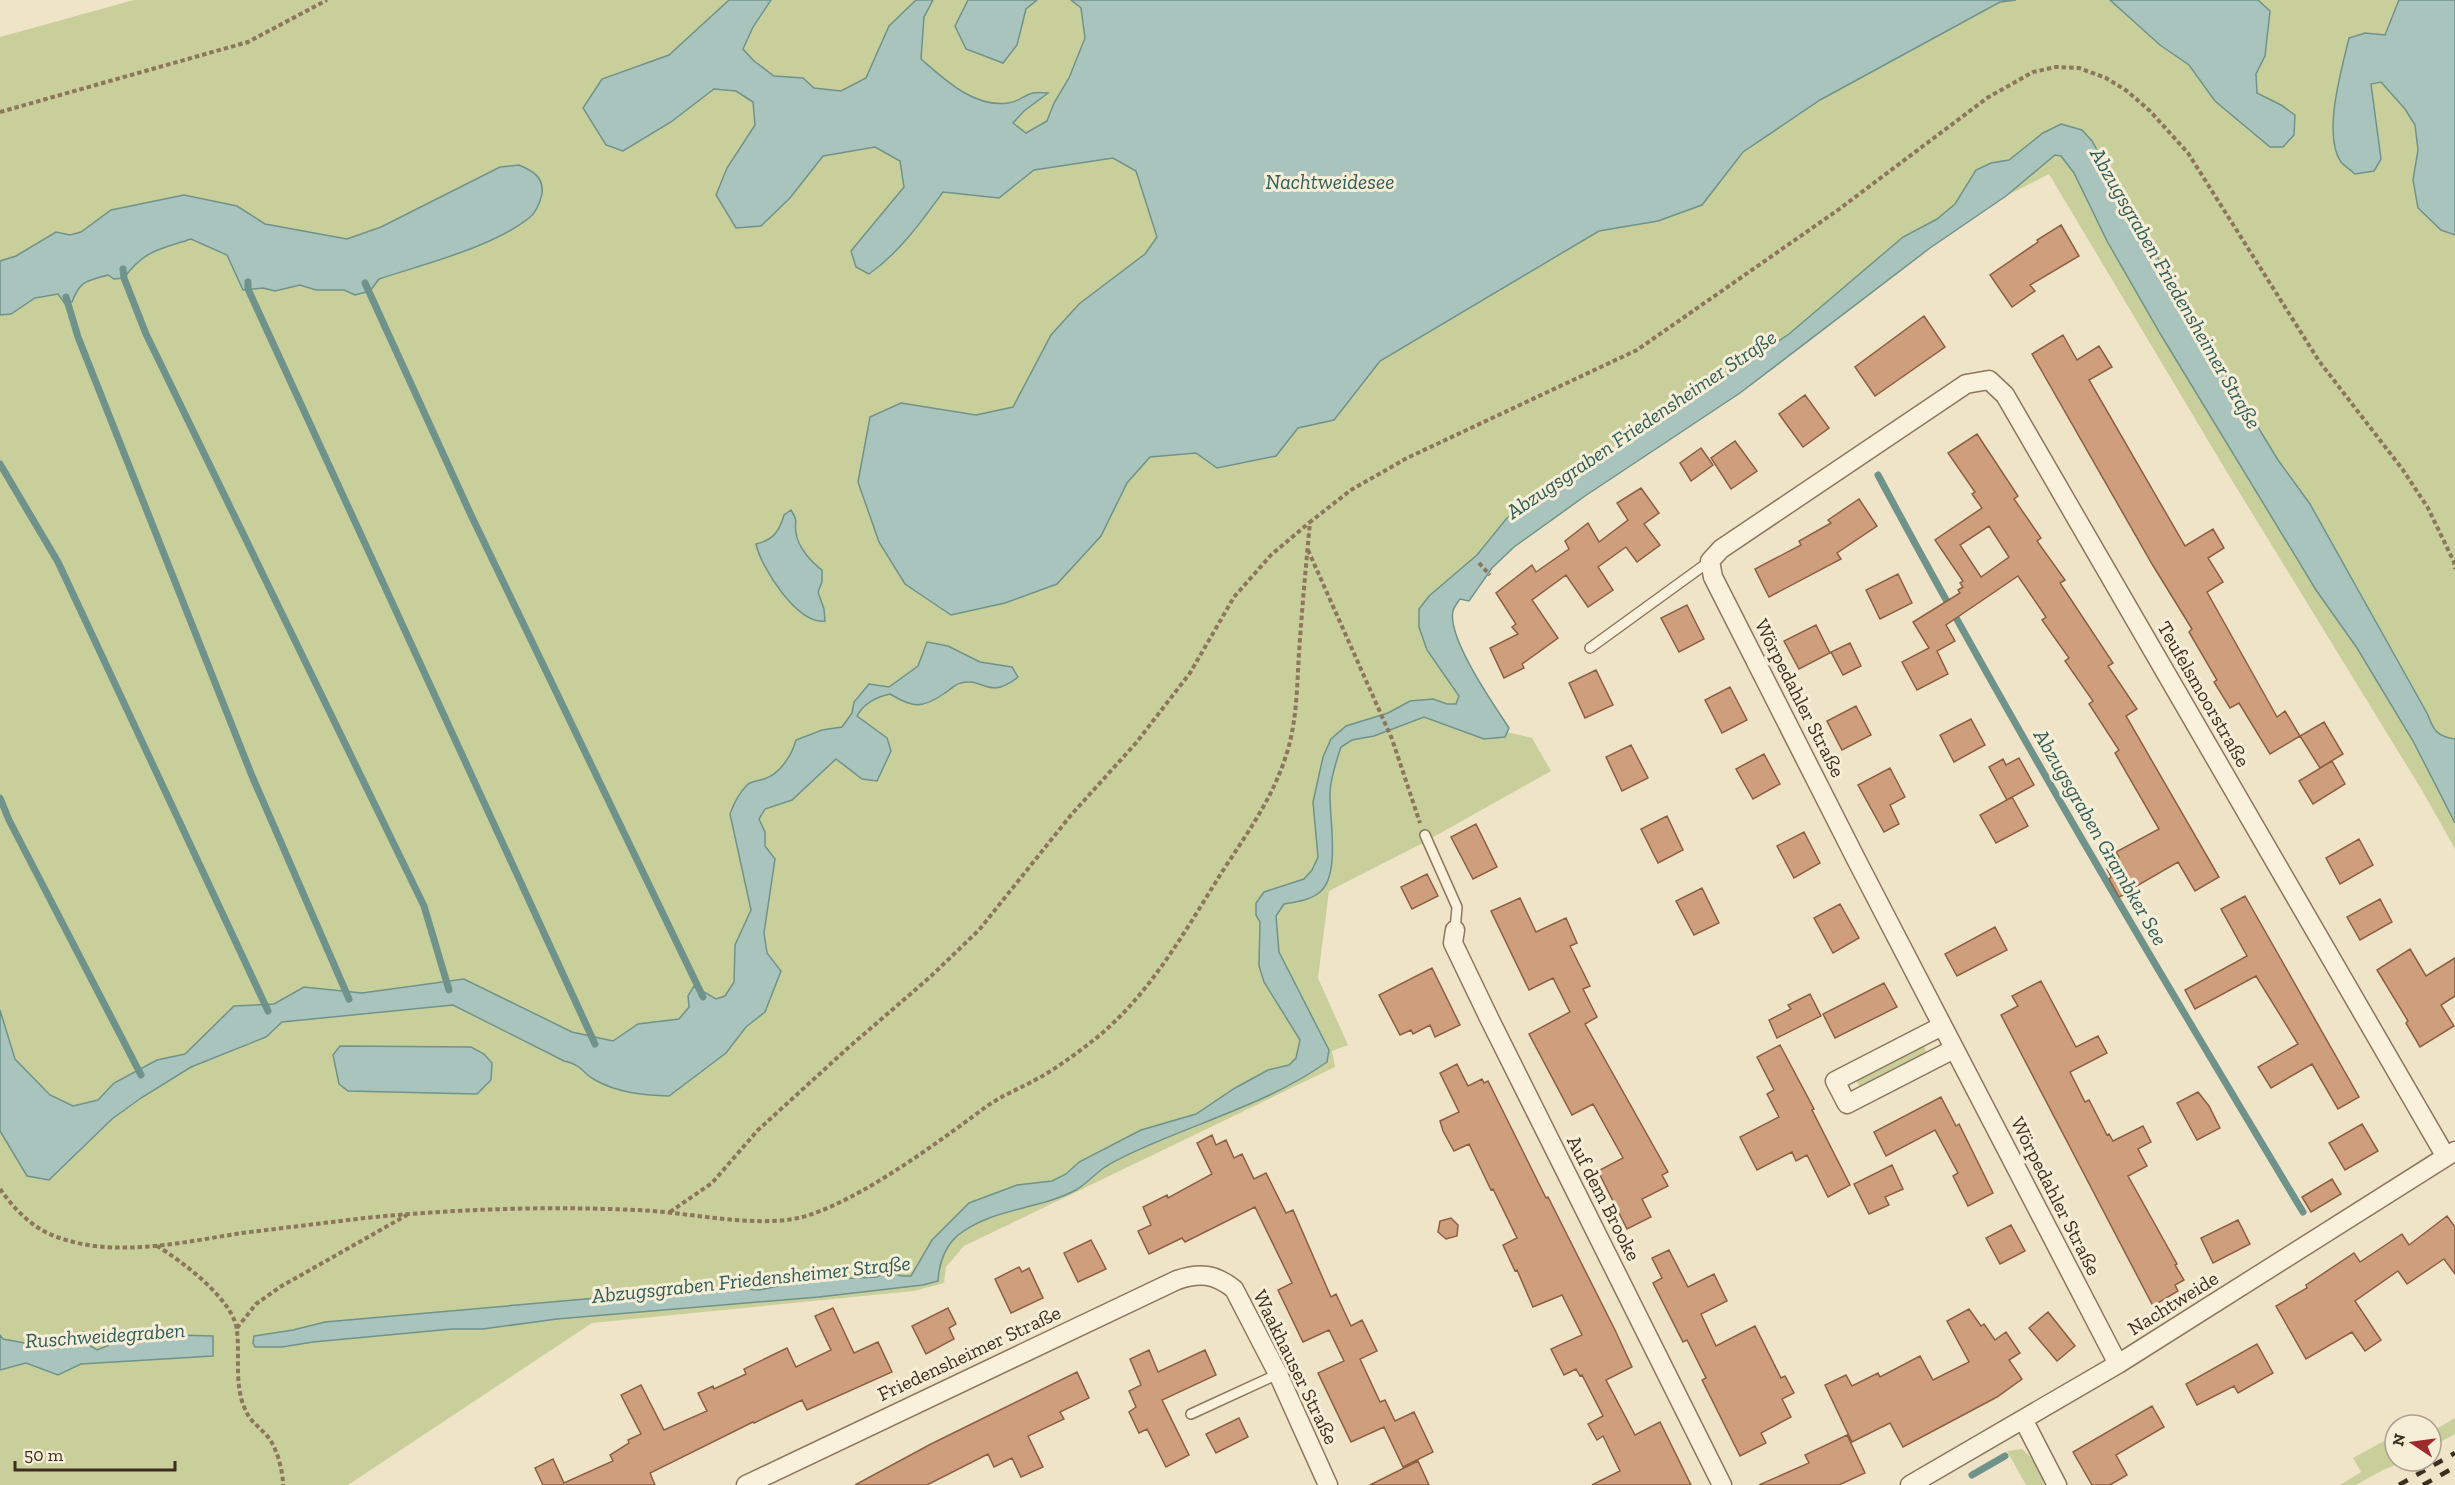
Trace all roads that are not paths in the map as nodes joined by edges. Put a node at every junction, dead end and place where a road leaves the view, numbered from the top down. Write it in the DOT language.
graph roads {
  1 [pos="1710,561"];
  2 [pos="1590,648"];
  3 [pos="1425,835"];
  4 [pos="1455,930"];
  5 [pos="1942,1026"];
  6 [pos="1954,1049"];
  7 [pos="2450,1154"];
  8 [pos="1214,1277"];
  9 [pos="2118,1364"];
  10 [pos="1278,1374"];
  11 [pos="1191,1414"];
  12 [pos="2024,1421"];
  13 [pos="752,1484"];
  14 [pos="1328,1485"];
  15 [pos="1722,1485"];
  16 [pos="1910,1485"];
  17 [pos="2057,1485"];
  1 -- 2 [label="lane"];
  1 -- 5 [label="street, Wörpedahler Straße"];
  1 -- 7 [label="street, Teufelsmoorstraße"];
  3 -- 4 [label="lane"];
  4 -- 15 [label="street, Auf dem Brooke"];
  5 -- 6 [label="street, Wörpedahler Straße"];
  5 -- 6 [label="street"];
  6 -- 9 [label="street, Wörpedahler Straße"];
  7 -- 9 [label="street, Nachtweide"];
  8 -- 10 [label="street, Waakhauser Straße"];
  8 -- 13 [label="street, Friedensheimer Straße"];
  9 -- 12 [label="street, Nachtweide"];
  10 -- 11 [label="lane"];
  10 -- 14 [label="street, Waakhauser Straße"];
  12 -- 16 [label="street, Nachtweide"];
  12 -- 17 [label="street"];
}
